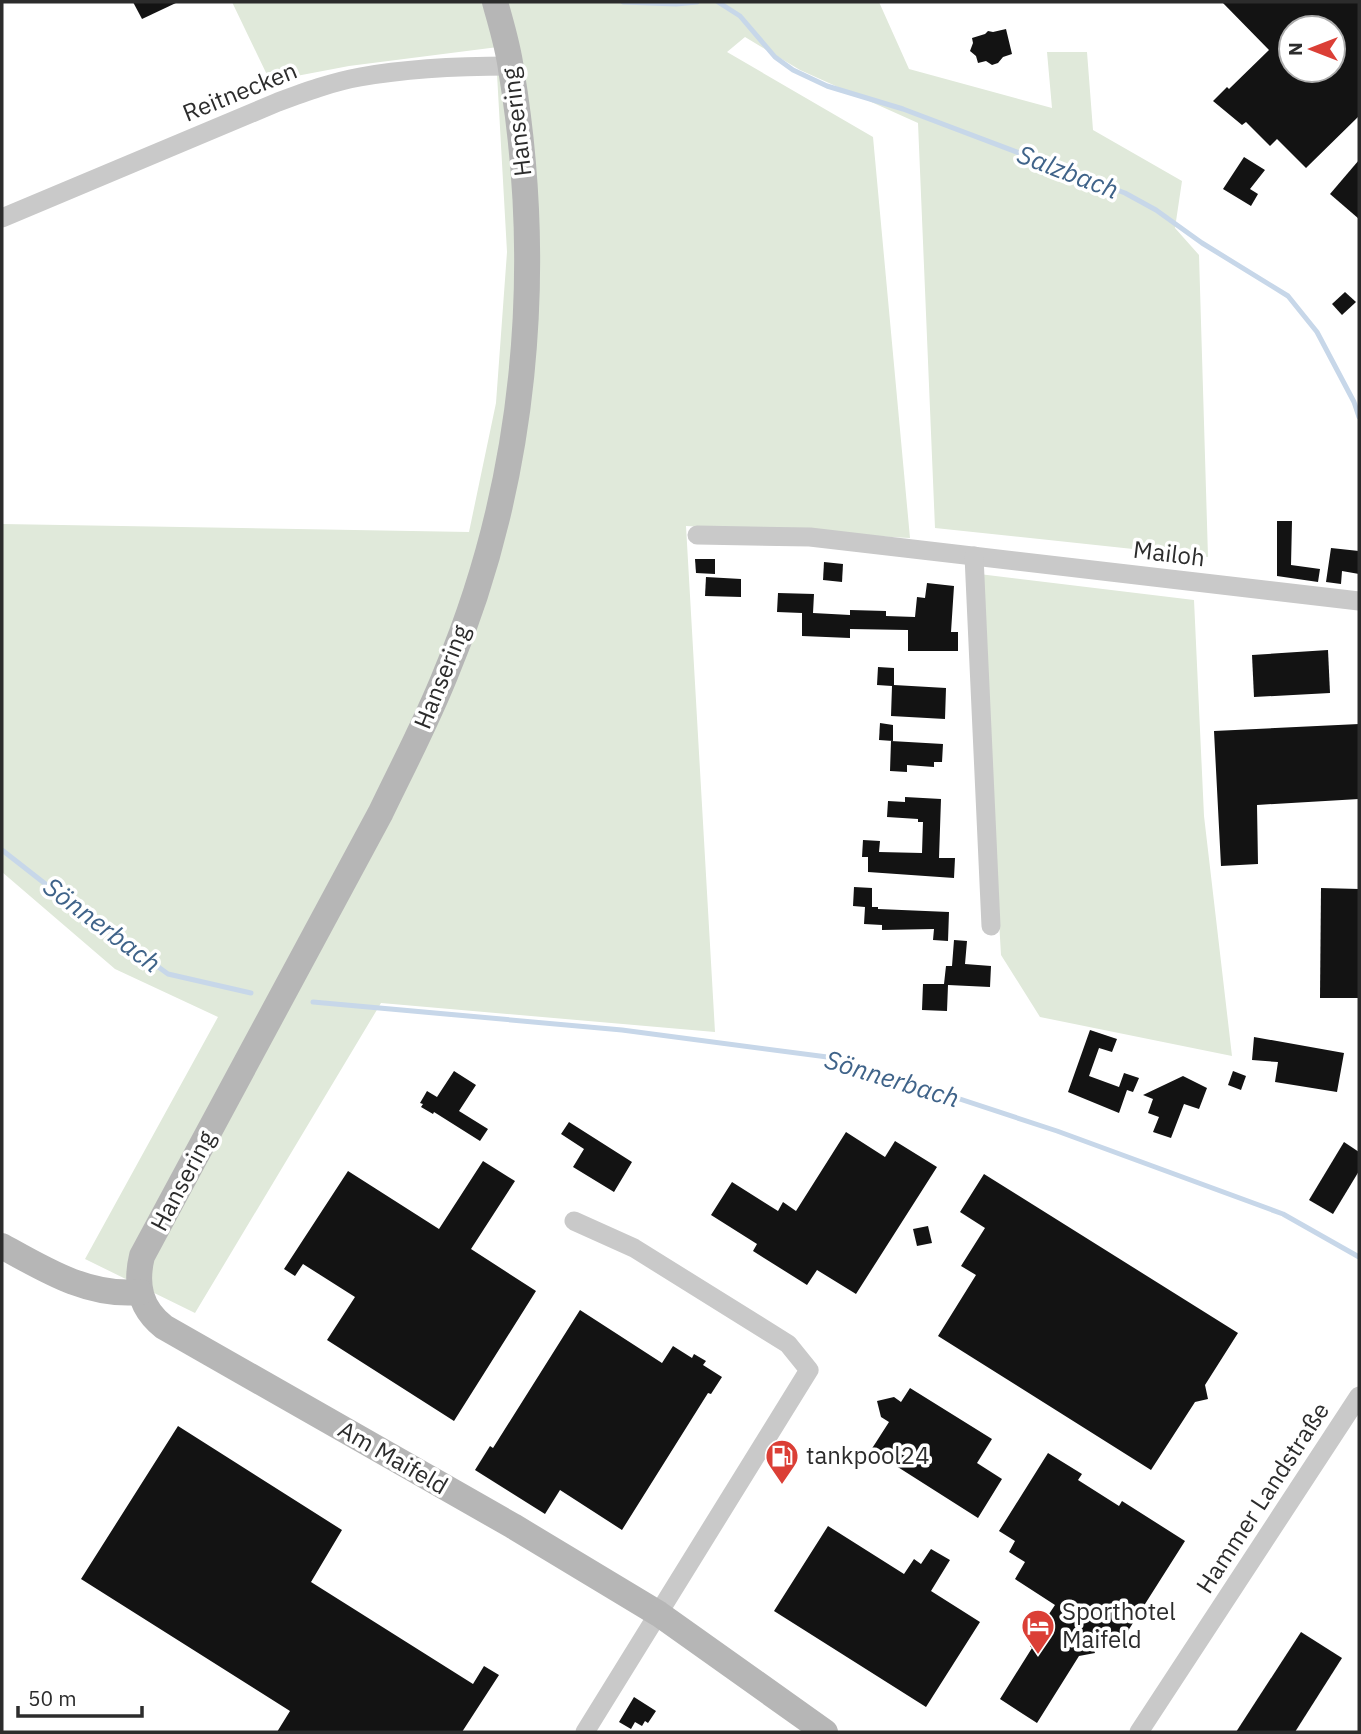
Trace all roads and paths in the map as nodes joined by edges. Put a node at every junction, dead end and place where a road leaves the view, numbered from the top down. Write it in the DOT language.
graph roads {
  1 [pos="495,2"];
  2 [pos="511,66"];
  3 [pos="2,218"];
  4 [pos="697,535"];
  5 [pos="974,556"];
  6 [pos="1359,601"];
  7 [pos="991,926"];
  8 [pos="574,1221"];
  9 [pos="2,1247"];
  10 [pos="140,1292"];
  11 [pos="1359,1396"];
  12 [pos="659,1614"];
  13 [pos="585,1732"];
  14 [pos="825,1732"];
  15 [pos="1139,1732"];
  1 -- 2 [label="street, Hansering"];
  2 -- 3 [label="street, Reitnecken"];
  2 -- 10 [label="street, Hansering"];
  4 -- 5 [label="street, Mailoh"];
  5 -- 6 [label="street, Mailoh"];
  5 -- 7 [label="street"];
  8 -- 12 [label="street"];
  9 -- 10 [label="street"];
  10 -- 12 [label="street, Am Maifeld"];
  11 -- 15 [label="street, Hammer Landstraße"];
  12 -- 13 [label="street"];
  12 -- 14 [label="street, Am Maifeld"];
}
